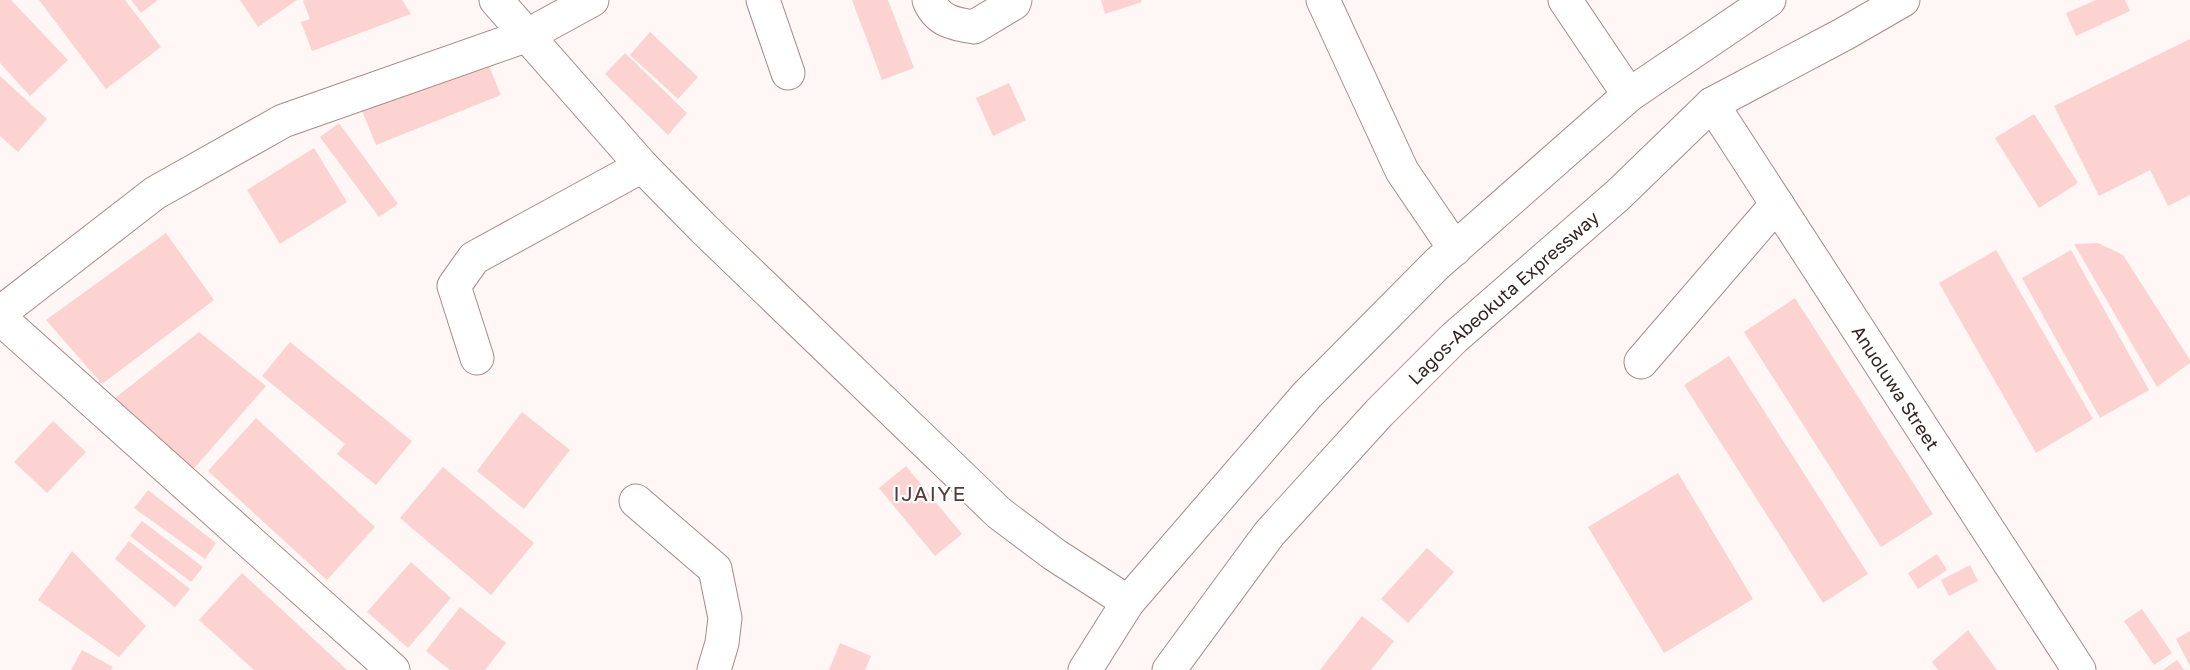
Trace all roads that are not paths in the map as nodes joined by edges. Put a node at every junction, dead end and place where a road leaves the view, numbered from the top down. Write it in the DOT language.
graph roads {
  1 [pos="496,0"];
  2 [pos="592,0"];
  3 [pos="763,0"];
  4 [pos="929,0"];
  5 [pos="1015,0"];
  6 [pos="1323,0"];
  7 [pos="1565,0"];
  8 [pos="1769,0"];
  9 [pos="1903,0"];
  10 [pos="528,35"];
  11 [pos="788,73"];
  12 [pos="1629,95"];
  13 [pos="1712,104"];
  14 [pos="642,166"];
  15 [pos="1777,204"];
  16 [pos="1455,249"];
  17 [pos="0,313"];
  18 [pos="0,318"];
  19 [pos="477,358"];
  20 [pos="1641,362"];
  21 [pos="636,501"];
  22 [pos="1128,602"];
  23 [pos="393,670"];
  24 [pos="714,670"];
  25 [pos="1085,670"];
  26 [pos="1169,670"];
  27 [pos="2079,670"];
  1 -- 10 [label="main road"];
  2 -- 10 [label="main road"];
  3 -- 11 [label="main road"];
  4 -- 5 [label="main road"];
  6 -- 16 [label="main road"];
  7 -- 12 [label="main road"];
  8 -- 12 [label="main road"];
  9 -- 13 [label="main road, Lagos-Abeokuta Expressway"];
  10 -- 14 [label="main road"];
  10 -- 17 [label="main road"];
  12 -- 16 [label="main road"];
  13 -- 15 [label="main road, Anuoluwa Street"];
  13 -- 26 [label="main road, Lagos-Abeokuta Expressway"];
  14 -- 19 [label="main road"];
  14 -- 22 [label="main road"];
  15 -- 20 [label="main road"];
  15 -- 27 [label="main road, Anuoluwa Street"];
  16 -- 22 [label="main road"];
  18 -- 23 [label="main road"];
  21 -- 24 [label="main road"];
  22 -- 25 [label="main road"];
}
